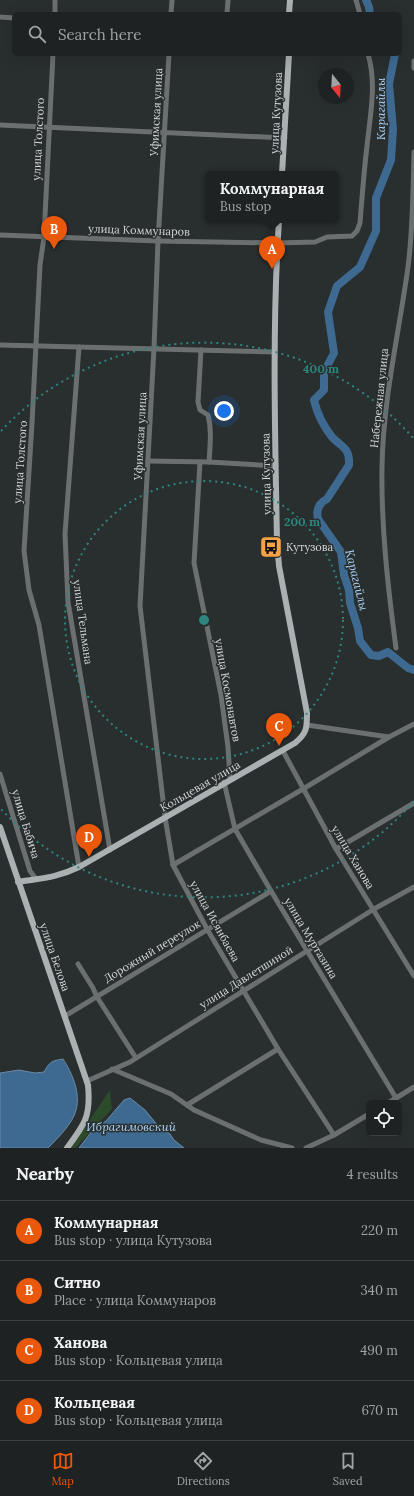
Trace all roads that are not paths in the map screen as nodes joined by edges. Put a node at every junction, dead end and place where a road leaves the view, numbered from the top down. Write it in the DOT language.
graph roads {
  1 [pos="55,0"];
  2 [pos="172,0"];
  3 [pos="228,0"];
  4 [pos="290,0"];
  5 [pos="356,0"];
  6 [pos="55,12"];
  7 [pos="171,12"];
  8 [pos="227,12"];
  9 [pos="289,12"];
  10 [pos="359,12"];
  11 [pos="0,17"];
  12 [pos="12,18"];
  13 [pos="53,56"];
  14 [pos="169,56"];
  15 [pos="290,56"];
  16 [pos="369,56"];
  17 [pos="414,61"];
  18 [pos="414,68"];
  19 [pos="0,125"];
  20 [pos="49,128"];
  21 [pos="165,133"];
  22 [pos="285,138"];
  23 [pos="414,152"];
  24 [pos="282,171"];
  25 [pos="279,223"];
  26 [pos="0,235"];
  27 [pos="44,237"];
  28 [pos="412,238"];
  29 [pos="158,241"];
  30 [pos="277,244"];
  31 [pos="0,345"];
  32 [pos="36,345"];
  33 [pos="79,347"];
  34 [pos="154,348"];
  35 [pos="201,350"];
  36 [pos="274,352"];
  37 [pos="148,461"];
  38 [pos="200,462"];
  39 [pos="209,462"];
  40 [pos="276,466"];
  41 [pos="396,648"];
  42 [pos="414,724"];
  43 [pos="307,725"];
  44 [pos="389,737"];
  45 [pos="283,751"];
  46 [pos="0,774"];
  47 [pos="227,781"];
  48 [pos="303,789"];
  49 [pos="414,803"];
  50 [pos="165,817"];
  51 [pos="0,827"];
  52 [pos="235,829"];
  53 [pos="336,849"];
  54 [pos="110,850"];
  55 [pos="173,865"];
  56 [pos="79,867"];
  57 [pos="36,879"];
  58 [pos="18,882"];
  59 [pos="414,887"];
  60 [pos="271,891"];
  61 [pos="374,909"];
  62 [pos="207,929"];
  63 [pos="308,951"];
  64 [pos="78,964"];
  65 [pos="412,970"];
  66 [pos="414,976"];
  67 [pos="243,990"];
  68 [pos="96,996"];
  69 [pos="65,1016"];
  70 [pos="278,1049"];
  71 [pos="136,1058"];
  72 [pos="112,1069"];
  73 [pos="87,1081"];
  74 [pos="414,1087"];
  75 [pos="396,1098"];
  76 [pos="393,1100"];
  77 [pos="187,1105"];
  78 [pos="366,1116"];
  79 [pos="334,1135"];
  80 [pos="67,1148"];
  81 [pos="292,1148"];
  82 [pos="306,1148"];
  1 -- 6 [label="street"];
  2 -- 7 [label="street"];
  3 -- 8 [label="street"];
  4 -- 9 [label="main road"];
  5 -- 10 [label="street"];
  11 -- 12 [label="street"];
  13 -- 20 [label="street, улица Толстого"];
  14 -- 21 [label="street, Уфимская улица"];
  15 -- 22 [label="main road, улица Кутузова"];
  16 -- 30 [label="street, улица Коммунаров"];
  17 -- 18 [label="street"];
  19 -- 20 [label="street"];
  20 -- 21 [label="street"];
  20 -- 27 [label="street, улица Толстого"];
  21 -- 22 [label="street"];
  21 -- 29 [label="street, Уфимская улица"];
  22 -- 24 [label="main road, улица Кутузова"];
  23 -- 28 [label="street, Набережная улица"];
  25 -- 30 [label="main road, улица Кутузова"];
  26 -- 27 [label="street, улица Коммунаров"];
  27 -- 29 [label="street, улица Коммунаров"];
  27 -- 32 [label="street, улица Толстого"];
  28 -- 41 [label="street, Набережная улица"];
  29 -- 30 [label="street, улица Коммунаров"];
  29 -- 34 [label="street, Уфимская улица"];
  30 -- 36 [label="main road, улица Кутузова"];
  31 -- 32 [label="street"];
  32 -- 33 [label="street"];
  32 -- 56 [label="street, улица Толстого"];
  33 -- 34 [label="street"];
  33 -- 54 [label="street, улица Тельмана"];
  34 -- 35 [label="street"];
  34 -- 37 [label="street, Уфимская улица"];
  35 -- 36 [label="street"];
  35 -- 39 [label="street"];
  36 -- 40 [label="main road, улица Кутузова"];
  37 -- 38 [label="street"];
  37 -- 50 [label="street, Уфимская улица"];
  38 -- 39 [label="street"];
  38 -- 47 [label="street, улица Космонавтов"];
  39 -- 40 [label="street"];
  40 -- 43 [label="main road, улица Кутузова"];
  42 -- 44 [label="street"];
  43 -- 44 [label="street"];
  43 -- 45 [label="main road, Кольцевая улица"];
  44 -- 48 [label="street"];
  45 -- 47 [label="main road, Кольцевая улица"];
  45 -- 48 [label="street, улица Ханова"];
  46 -- 57 [label="street, улица Бабича"];
  47 -- 50 [label="main road, Кольцевая улица"];
  47 -- 52 [label="street, улица Муртазина"];
  48 -- 52 [label="street"];
  48 -- 53 [label="street, улица Ханова"];
  49 -- 53 [label="street"];
  50 -- 54 [label="main road, Кольцевая улица"];
  50 -- 55 [label="street, улица Исянбаева"];
  51 -- 58 [label="main road, улица Белова"];
  52 -- 55 [label="street"];
  52 -- 60 [label="street, улица Муртазина"];
  53 -- 61 [label="street, улица Ханова"];
  54 -- 56 [label="main road, Кольцевая улица"];
  55 -- 62 [label="street, улица Исянбаева"];
  56 -- 57 [label="main road, Кольцевая улица"];
  57 -- 58 [label="main road, Кольцевая улица"];
  58 -- 69 [label="main road, улица Белова"];
  59 -- 61 [label="street, улица Давлетшиной"];
  60 -- 62 [label="street, Дорожный переулок"];
  60 -- 63 [label="street, улица Муртазина"];
  61 -- 63 [label="street, улица Давлетшиной"];
  61 -- 65 [label="street, улица Ханова"];
  62 -- 67 [label="street, улица Исянбаева"];
  62 -- 68 [label="street, Дорожный переулок"];
  63 -- 67 [label="street, улица Давлетшиной"];
  63 -- 75 [label="street, улица Муртазина"];
  64 -- 68 [label="street"];
  65 -- 66 [label="street, улица Ханова"];
  67 -- 70 [label="street, улица Исянбаева"];
  67 -- 71 [label="street, улица Давлетшиной"];
  68 -- 69 [label="street, Дорожный переулок"];
  68 -- 71 [label="street"];
  69 -- 73 [label="main road, улица Белова"];
  70 -- 77 [label="street"];
  70 -- 79 [label="street, улица Исянбаева"];
  71 -- 72 [label="street, улица Давлетшиной"];
  72 -- 73 [label="street, улица Давлетшиной"];
  72 -- 77 [label="street"];
  73 -- 80 [label="main road, улица Белова"];
  74 -- 75 [label="street"];
  75 -- 76 [label="street"];
  77 -- 81 [label="street"];
  78 -- 79 [label="street"];
  79 -- 82 [label="street"];
}
